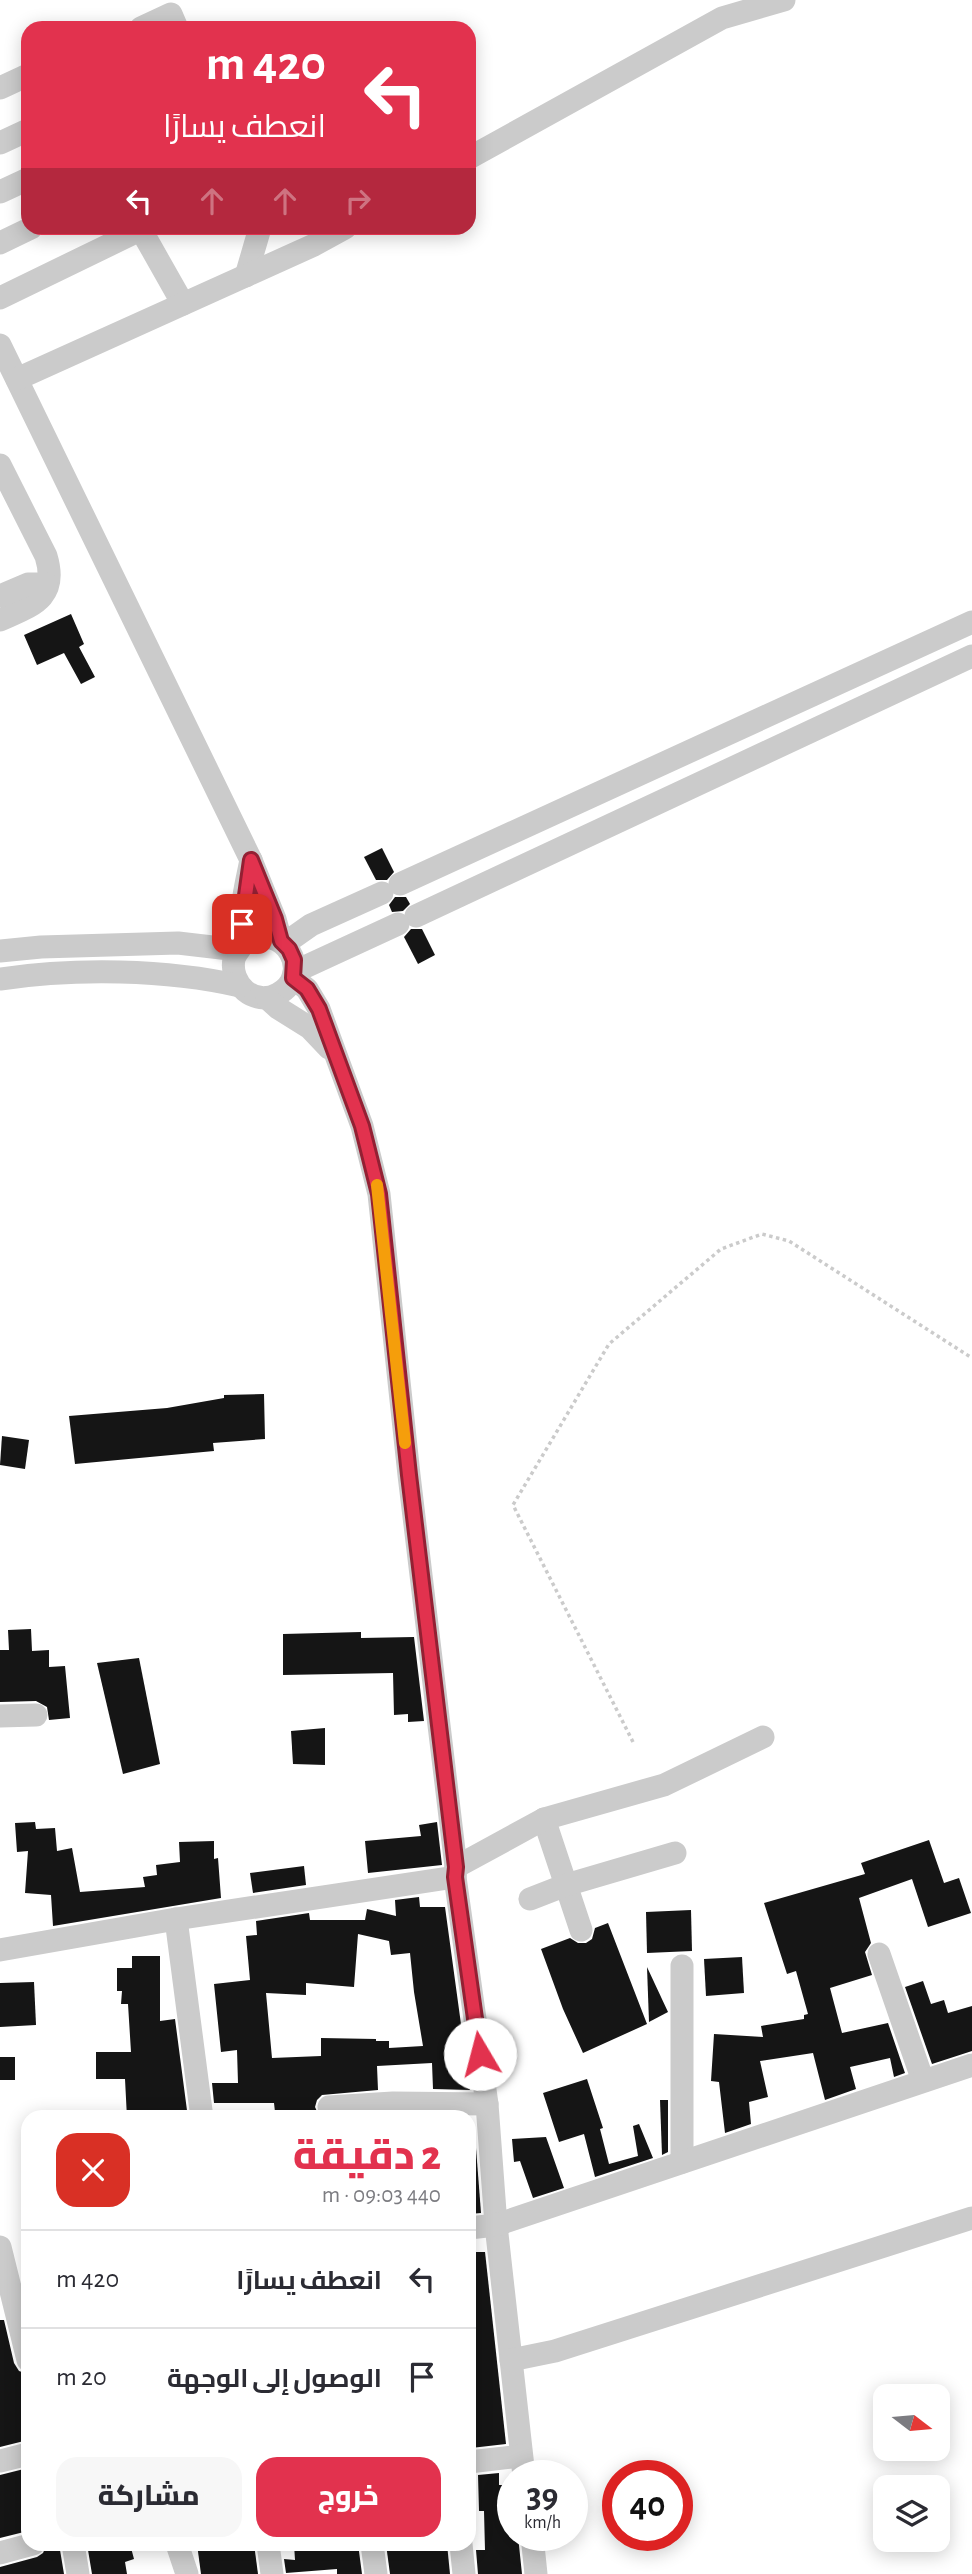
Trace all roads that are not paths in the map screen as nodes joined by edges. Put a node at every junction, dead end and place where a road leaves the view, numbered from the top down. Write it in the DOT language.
graph roads {
  1 [pos="784,0"];
  2 [pos="158,21"];
  3 [pos="174,21"];
  4 [pos="21,78"];
  5 [pos="0,88"];
  6 [pos="21,133"];
  7 [pos="0,143"];
  8 [pos="476,154"];
  9 [pos="21,182"];
  10 [pos="0,192"];
  11 [pos="21,233"];
  12 [pos="127,235"];
  13 [pos="145,235"];
  14 [pos="258,235"];
  15 [pos="332,235"];
  16 [pos="0,243"];
  17 [pos="246,276"];
  18 [pos="0,298"];
  19 [pos="183,304"];
  20 [pos="0,345"];
  21 [pos="17,379"];
  22 [pos="0,465"];
  23 [pos="46,584"];
  24 [pos="0,596"];
  25 [pos="0,620"];
  26 [pos="972,622"];
  27 [pos="972,656"];
  28 [pos="251,860"];
  29 [pos="282,943"];
  30 [pos="241,947"];
  31 [pos="0,951"];
  32 [pos="293,975"];
  33 [pos="0,979"];
  34 [pos="240,986"];
  35 [pos="267,998"];
  36 [pos="334,1053"];
  37 [pos="36,1715"];
  38 [pos="0,1716"];
  39 [pos="763,1737"];
  40 [pos="544,1819"];
  41 [pos="675,1853"];
  42 [pos="455,1872"];
  43 [pos="566,1885"];
  44 [pos="530,1899"];
  45 [pos="176,1919"];
  46 [pos="581,1930"];
  47 [pos="0,1950"];
  48 [pos="879,1954"];
  49 [pos="681,1966"];
  50 [pos="972,2065"];
  51 [pos="923,2081"];
  52 [pos="487,2104"];
  53 [pos="329,2107"];
  54 [pos="201,2110"];
  55 [pos="682,2162"];
  56 [pos="972,2218"];
  57 [pos="496,2225"];
  58 [pos="476,2227"];
  59 [pos="0,2247"];
  60 [pos="19,2287"];
  61 [pos="511,2360"];
  62 [pos="21,2456"];
  63 [pos="522,2460"];
  64 [pos="0,2461"];
  65 [pos="476,2463"];
  66 [pos="497,2464"];
  67 [pos="21,2547"];
  68 [pos="74,2551"];
  69 [pos="179,2551"];
  70 [pos="269,2551"];
  71 [pos="373,2551"];
  72 [pos="462,2551"];
  73 [pos="534,2551"];
  74 [pos="0,2553"];
  75 [pos="78,2574"];
  76 [pos="187,2574"];
  77 [pos="272,2574"];
  78 [pos="376,2574"];
  79 [pos="464,2574"];
  80 [pos="537,2574"];
  1 -- 8 [label="street"];
  2 -- 3 [label="street"];
  4 -- 5 [label="street"];
  6 -- 7 [label="street"];
  9 -- 10 [label="street"];
  11 -- 16 [label="street"];
  12 -- 18 [label="street"];
  13 -- 19 [label="street"];
  14 -- 17 [label="street"];
  15 -- 17 [label="street"];
  17 -- 19 [label="street"];
  19 -- 21 [label="street"];
  20 -- 21 [label="street"];
  21 -- 28 [label="street"];
  22 -- 23 [label="street"];
  23 -- 24 [label="street"];
  23 -- 25 [label="street"];
  26 -- 29 [label="street"];
  27 -- 32 [label="street"];
  28 -- 29 [label="street"];
  28 -- 30 [label="street"];
  29 -- 30 [label="street"];
  29 -- 32 [label="street"];
  30 -- 31 [label="street"];
  30 -- 34 [label="street"];
  32 -- 35 [label="street"];
  32 -- 36 [label="street"];
  33 -- 34 [label="street"];
  34 -- 35 [label="street"];
  35 -- 36 [label="street"];
  36 -- 42 [label="street"];
  37 -- 38 [label="street"];
  39 -- 40 [label="street"];
  40 -- 42 [label="street"];
  40 -- 43 [label="street"];
  41 -- 43 [label="street"];
  42 -- 45 [label="street"];
  42 -- 52 [label="street"];
  43 -- 44 [label="street"];
  43 -- 46 [label="street"];
  45 -- 47 [label="street"];
  45 -- 54 [label="street"];
  48 -- 51 [label="street"];
  49 -- 55 [label="street"];
  50 -- 51 [label="street"];
  51 -- 55 [label="street"];
  52 -- 53 [label="street"];
  52 -- 57 [label="street"];
  55 -- 57 [label="street"];
  56 -- 61 [label="street"];
  57 -- 58 [label="street"];
  57 -- 61 [label="street"];
  59 -- 60 [label="street"];
  61 -- 63 [label="street"];
  62 -- 64 [label="street"];
  65 -- 66 [label="street"];
  67 -- 74 [label="street"];
  68 -- 75 [label="street"];
  69 -- 76 [label="street"];
  70 -- 77 [label="street"];
  71 -- 78 [label="street"];
  72 -- 79 [label="street"];
  73 -- 80 [label="street"];
}
